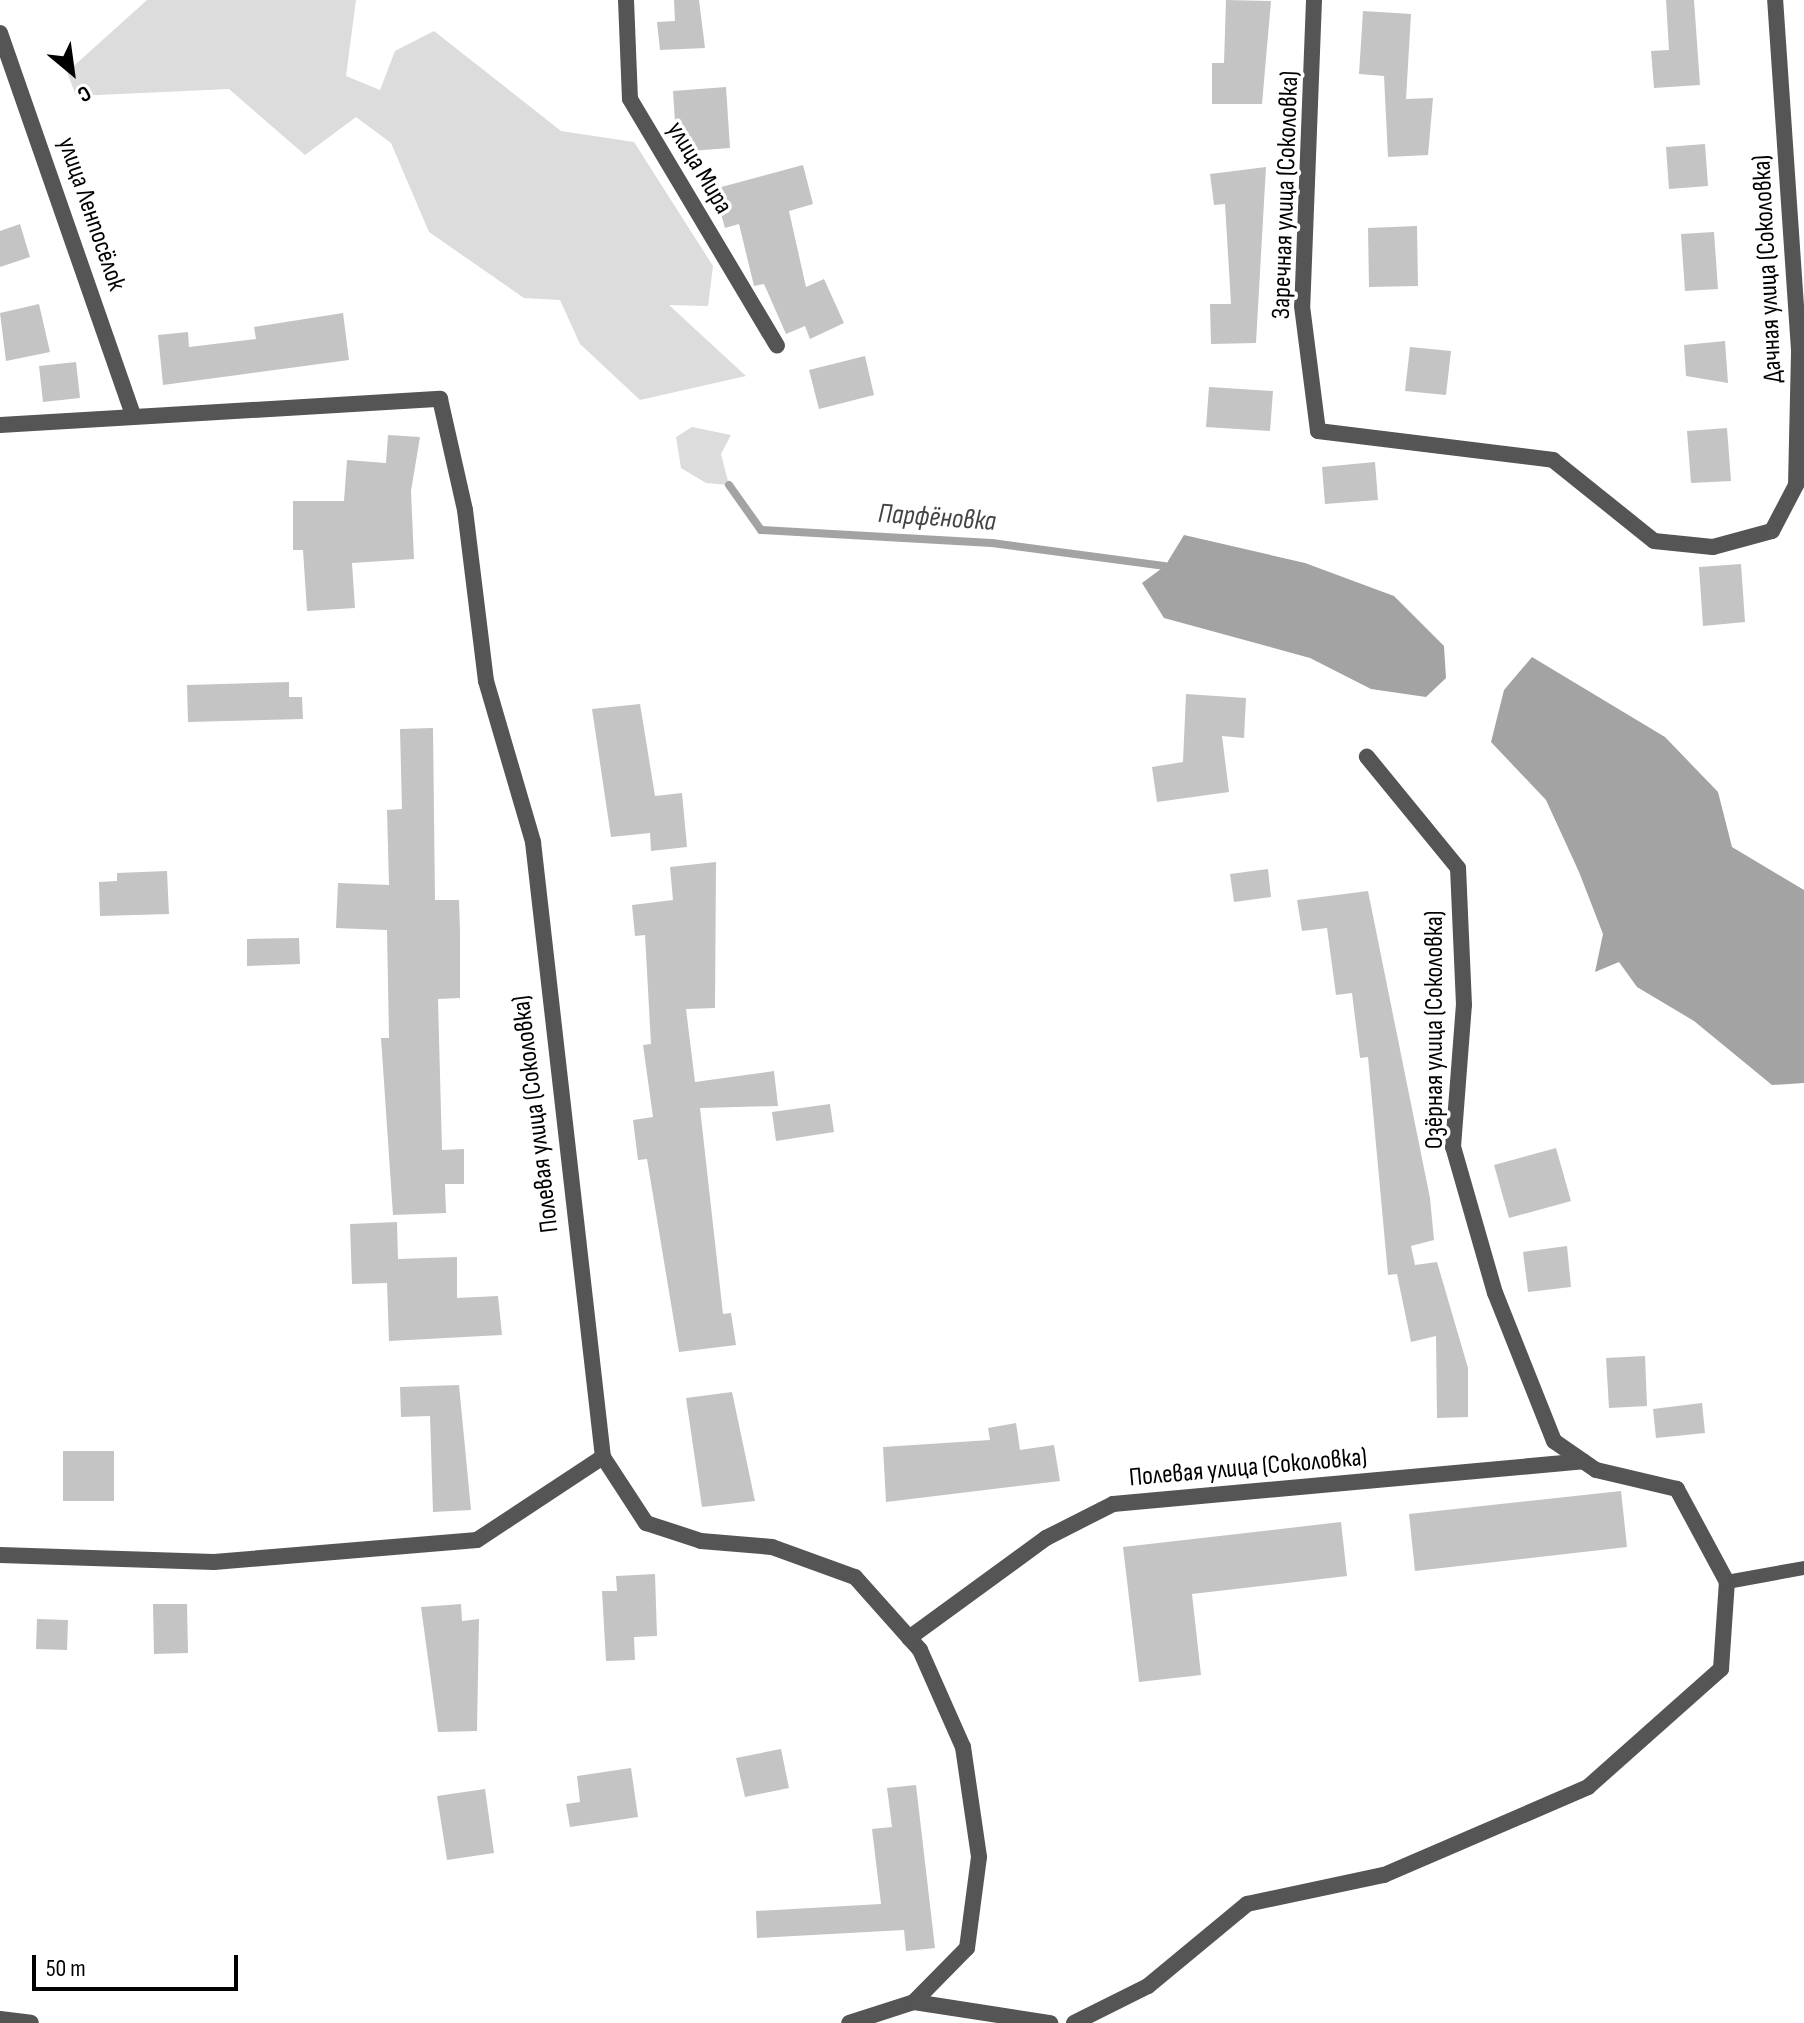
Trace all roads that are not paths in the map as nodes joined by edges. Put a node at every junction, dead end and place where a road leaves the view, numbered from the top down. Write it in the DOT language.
graph roads {
  1 [pos="626,0"];
  2 [pos="1314,0"];
  3 [pos="1775,0"];
  4 [pos="0,33"];
  5 [pos="777,346"];
  6 [pos="132,413"];
  7 [pos="0,425"];
  8 [pos="1772,531"];
  9 [pos="1367,757"];
  10 [pos="603,1457"];
  11 [pos="1583,1461"];
  12 [pos="0,1555"];
  13 [pos="1804,1568"];
  14 [pos="1727,1582"];
  15 [pos="909,1638"];
  16 [pos="914,2002"];
  17 [pos="0,2019"];
  18 [pos="31,2023"];
  19 [pos="849,2023"];
  20 [pos="1050,2023"];
  21 [pos="1074,2023"];
  1 -- 5 [label="street, улица Мира"];
  2 -- 8 [label="street, Заречная улица (Соколовка)"];
  3 -- 8 [label="street, Дачная улица (Соколовка)"];
  4 -- 6 [label="street, улица Ленпосёлок"];
  6 -- 7 [label="street"];
  6 -- 10 [label="street, Полевая улица (Соколовка)"];
  9 -- 11 [label="street, Озёрная улица (Соколовка)"];
  10 -- 12 [label="street"];
  10 -- 15 [label="street, Полевая улица (Соколовка)"];
  11 -- 14 [label="street, Озёрная улица (Соколовка)"];
  11 -- 15 [label="street, Полевая улица (Соколовка)"];
  13 -- 14 [label="lane"];
  14 -- 21 [label="street"];
  15 -- 16 [label="street, Полевая улица (Соколовка)"];
  16 -- 19 [label="street, Полевая улица (Соколовка)"];
  16 -- 20 [label="street"];
  17 -- 18 [label="street"];
}
